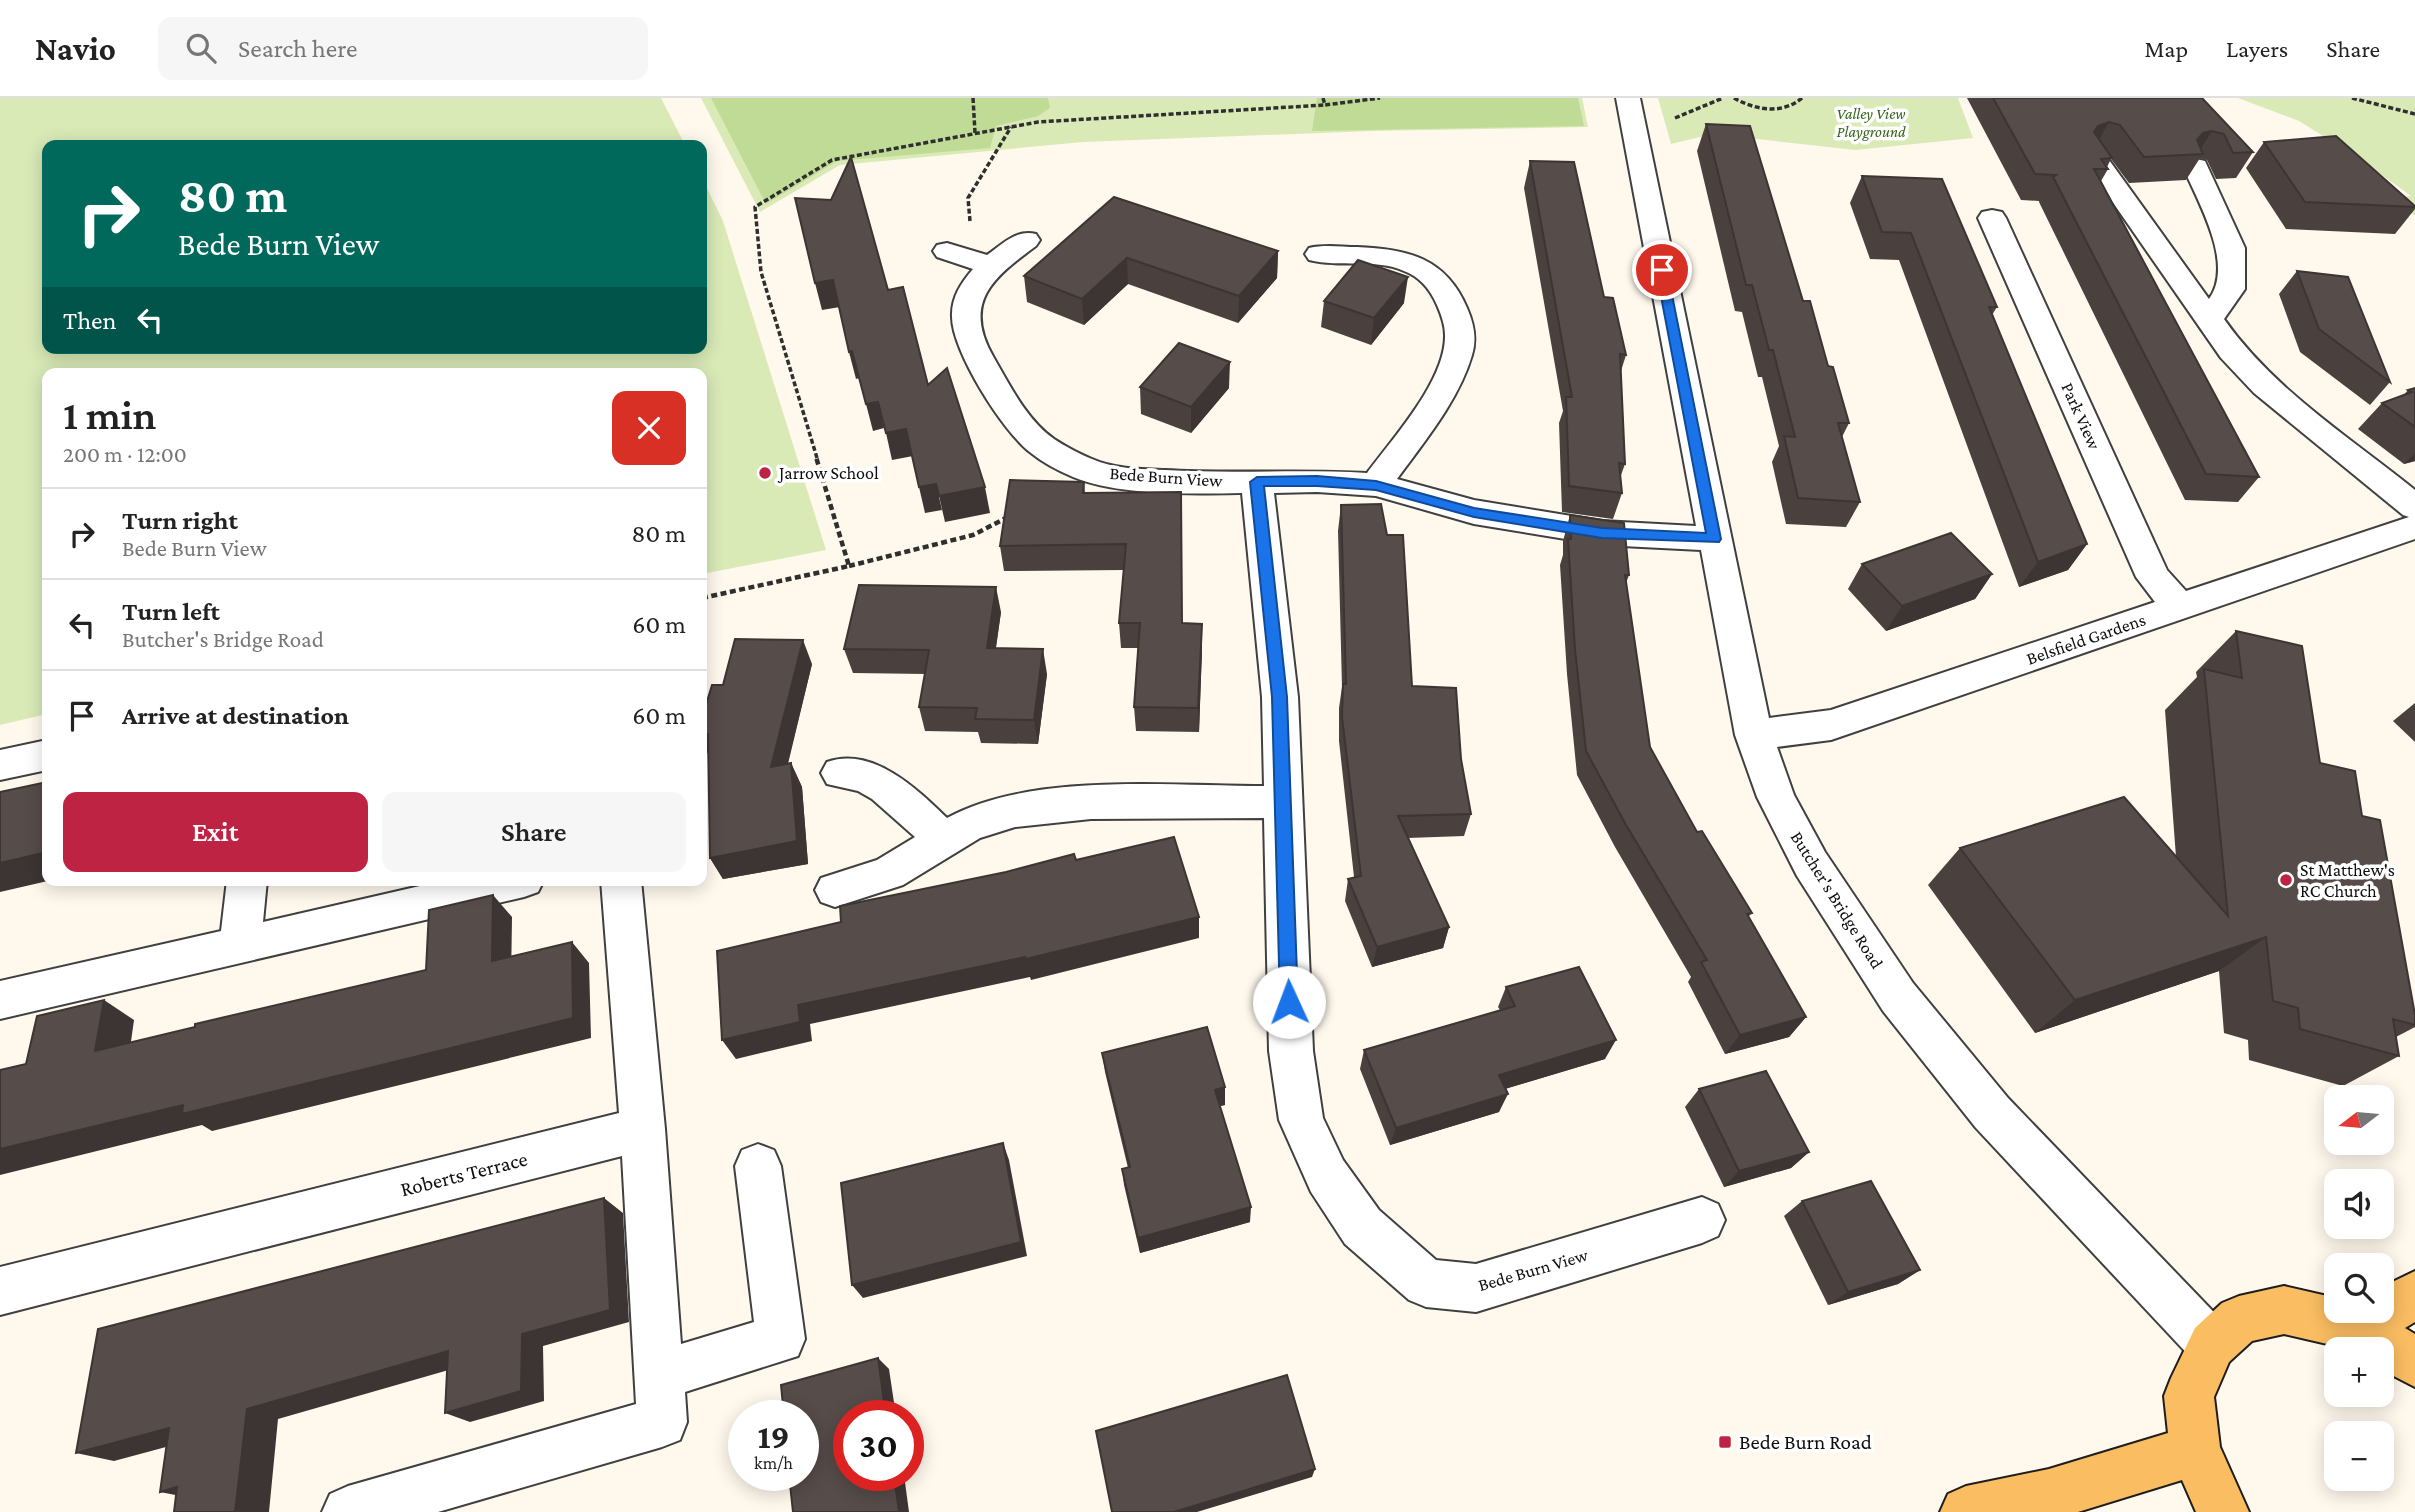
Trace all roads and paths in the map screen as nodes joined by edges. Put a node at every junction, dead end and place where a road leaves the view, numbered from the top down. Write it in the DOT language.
graph roads {
  1 [pos="973,98"];
  2 [pos="1323,98"];
  3 [pos="1381,98"];
  4 [pos="1628,98"];
  5 [pos="1723,98"];
  6 [pos="1734,98"];
  7 [pos="1802,98"];
  8 [pos="2352,98"];
  9 [pos="2415,114"];
  10 [pos="1011,127"];
  11 [pos="975,133"];
  12 [pos="1635,134"];
  13 [pos="2095,158"];
  14 [pos="2196,167"];
  15 [pos="1992,218"];
  16 [pos="1416,233"];
  17 [pos="1026,240"];
  18 [pos="947,251"];
  19 [pos="1319,254"];
  20 [pos="1403,261"];
  21 [pos="983,263"];
  22 [pos="2209,319"];
  23 [pos="1072,462"];
  24 [pos="1257,482"];
  25 [pos="1376,485"];
  26 [pos="2415,507"];
  27 [pos="2415,527"];
  28 [pos="1714,539"];
  29 [pos="849,566"];
  30 [pos="2180,607"];
  31 [pos="1754,734"];
  32 [pos="42,756"];
  33 [pos="0,765"];
  34 [pos="840,773"];
  35 [pos="1282,802"];
  36 [pos="943,840"];
  37 [pos="246,886"];
  38 [pos="498,886"];
  39 [pos="622,886"];
  40 [pos="835,890"];
  41 [pos="240,945"];
  42 [pos="0,1000"];
  43 [pos="643,1129"];
  44 [pos="758,1166"];
  45 [pos="1702,1220"];
  46 [pos="0,1291"];
  47 [pos="2415,1295"];
  48 [pos="2358,1327"];
  49 [pos="2211,1345"];
  50 [pos="2415,1362"];
  51 [pos="661,1398"];
  52 [pos="2195,1450"];
  53 [pos="348,1512"];
  54 [pos="1966,1512"];
  55 [pos="2223,1512"];
  1 -- 11 [label="path"];
  2 -- 3 [label="path"];
  4 -- 12 [label="street, Butcher's Bridge Road"];
  5 -- 12 [label="path"];
  6 -- 7 [label="path"];
  8 -- 9 [label="path"];
  10 -- 21 [label="path"];
  12 -- 28 [label="street, Butcher's Bridge Road"];
  13 -- 22 [label="street"];
  14 -- 22 [label="street"];
  15 -- 30 [label="street, Park View"];
  16 -- 20 [label="street"];
  17 -- 21 [label="street, Bede Burn View"];
  18 -- 21 [label="street"];
  19 -- 20 [label="street"];
  20 -- 25 [label="street"];
  21 -- 23 [label="street, Bede Burn View"];
  22 -- 26 [label="street"];
  23 -- 24 [label="street, Bede Burn View"];
  23 -- 29 [label="path"];
  24 -- 25 [label="street, Bede Burn View"];
  24 -- 35 [label="street, Bede Burn View"];
  25 -- 28 [label="street, Bede Burn View"];
  27 -- 30 [label="street, Belsfield Gardens"];
  28 -- 31 [label="street, Butcher's Bridge Road"];
  30 -- 31 [label="street, Belsfield Gardens"];
  31 -- 49 [label="street, Butcher's Bridge Road"];
  32 -- 33 [label="street"];
  34 -- 36 [label="street"];
  35 -- 36 [label="street"];
  35 -- 45 [label="street, Bede Burn View"];
  36 -- 40 [label="street"];
  37 -- 41 [label="street"];
  38 -- 41 [label="street"];
  39 -- 43 [label="street"];
  41 -- 42 [label="street"];
  43 -- 46 [label="street, Roberts Terrace"];
  43 -- 51 [label="street"];
  44 -- 51 [label="street"];
  47 -- 48 [label="main road"];
  48 -- 49 [label="main road"];
  48 -- 50 [label="main road"];
  49 -- 52 [label="main road"];
  51 -- 53 [label="street"];
  52 -- 54 [label="main road"];
  52 -- 55 [label="main road"];
}
